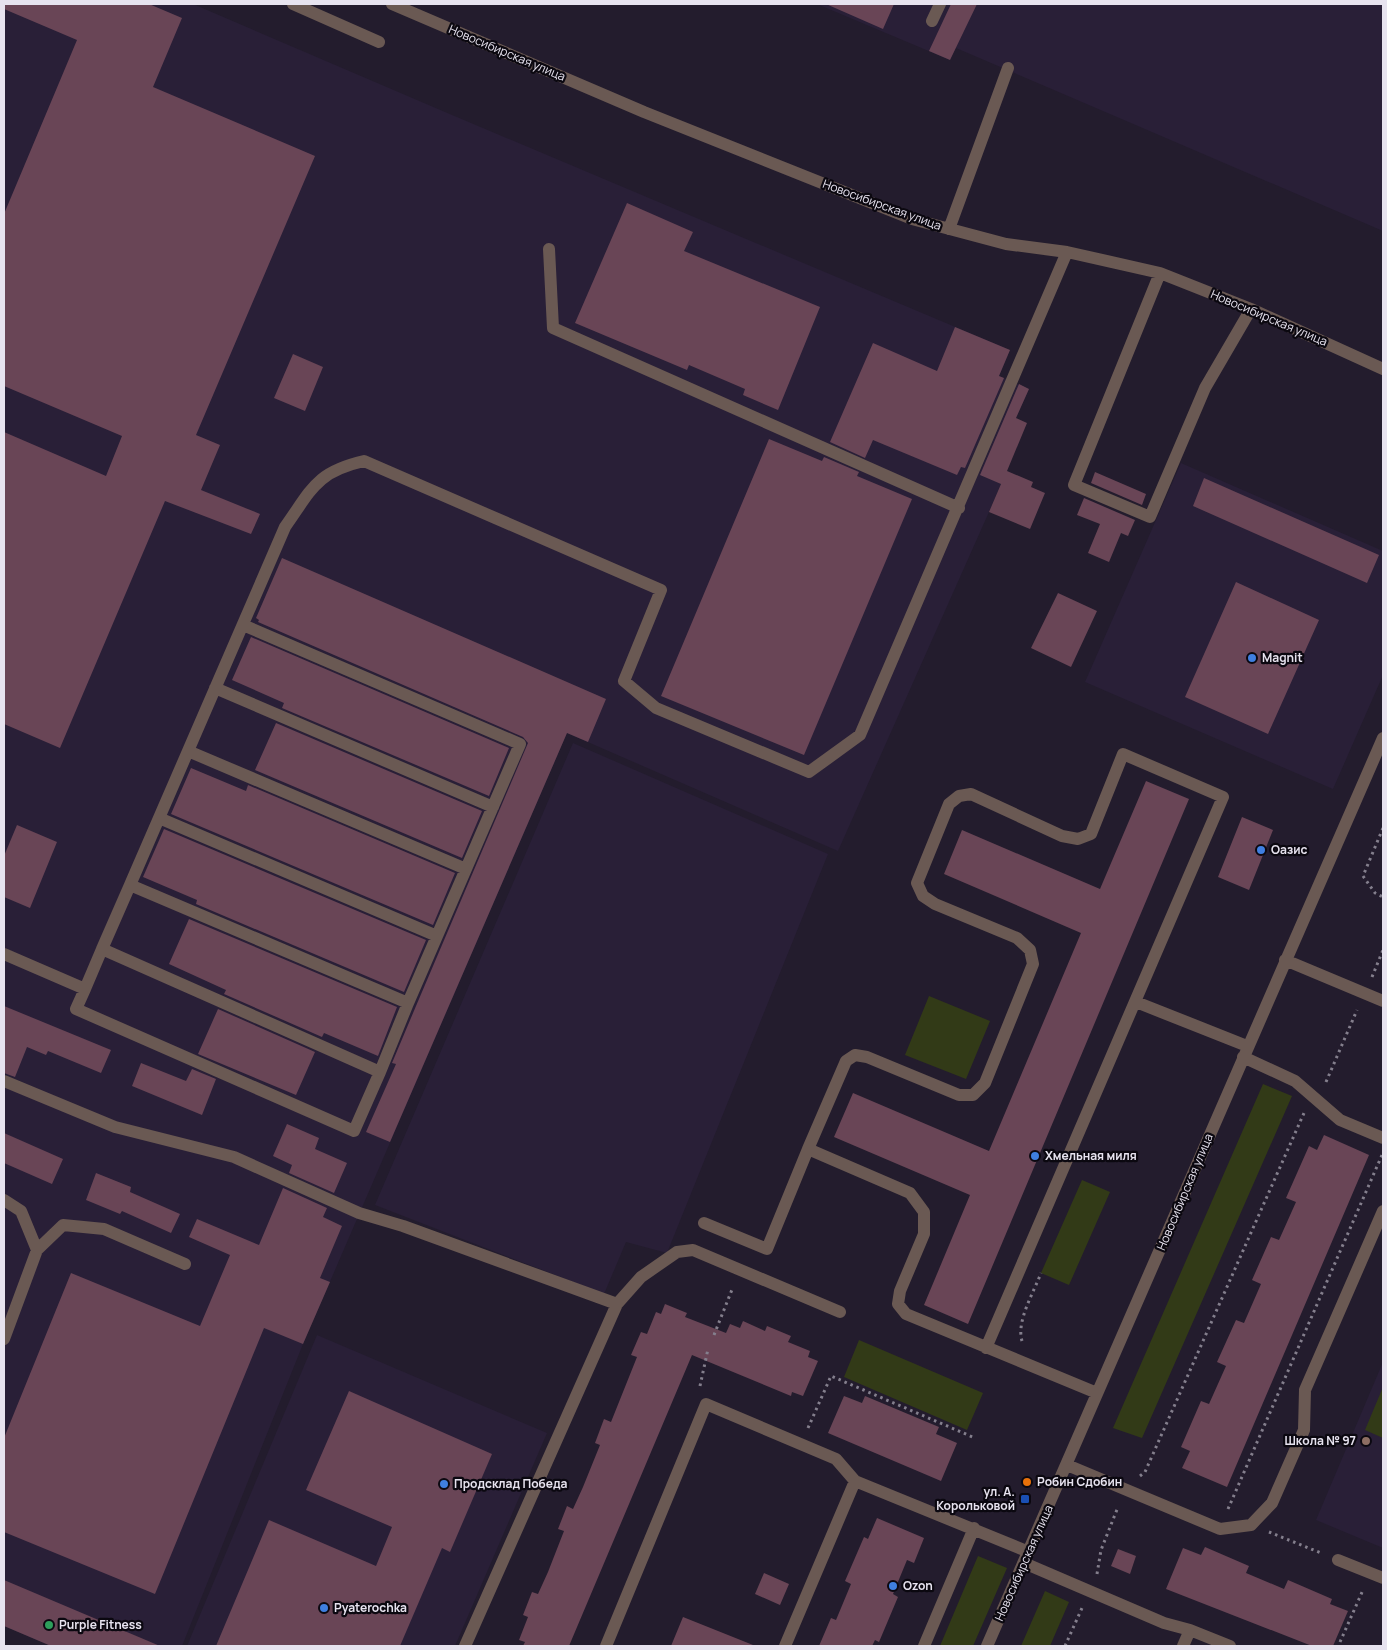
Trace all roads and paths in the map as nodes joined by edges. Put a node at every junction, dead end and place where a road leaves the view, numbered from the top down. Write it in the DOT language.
graph roads {
  1 [pos="293,4"];
  2 [pos="392,4"];
  3 [pos="940,4"];
  4 [pos="932,21"];
  5 [pos="379,42"];
  6 [pos="1008,68"];
  7 [pos="949,229"];
  8 [pos="550,249"];
  9 [pos="1067,252"];
  10 [pos="1160,273"];
  11 [pos="1251,309"];
  12 [pos="1383,369"];
  13 [pos="958,508"];
  14 [pos="243,625"];
  15 [pos="215,688"];
  16 [pos="1383,738"];
  17 [pos="188,751"];
  18 [pos="493,807"];
  19 [pos="159,818"];
  20 [pos="1383,828"];
  21 [pos="466,869"];
  22 [pos="130,885"];
  23 [pos="1383,897"];
  24 [pos="437,936"];
  25 [pos="102,949"];
  26 [pos="1383,950"];
  27 [pos="4,954"];
  28 [pos="1285,960"];
  29 [pos="85,989"];
  30 [pos="1364,993"];
  31 [pos="1383,1001"];
  32 [pos="1136,1002"];
  33 [pos="408,1004"];
  34 [pos="1245,1052"];
  35 [pos="380,1072"];
  36 [pos="4,1081"];
  37 [pos="1318,1100"];
  38 [pos="1383,1138"];
  39 [pos="808,1149"];
  40 [pos="1383,1152"];
  41 [pos="4,1200"];
  42 [pos="1383,1211"];
  43 [pos="704,1223"];
  44 [pos="37,1250"];
  45 [pos="185,1264"];
  46 [pos="740,1270"];
  47 [pos="1041,1273"];
  48 [pos="617,1304"];
  49 [pos="840,1312"];
  50 [pos="714,1335"];
  51 [pos="4,1339"];
  52 [pos="1023,1346"];
  53 [pos="986,1348"];
  54 [pos="708,1349"];
  55 [pos="698,1392"];
  56 [pos="1097,1393"];
  57 [pos="805,1436"];
  58 [pos="975,1438"];
  59 [pos="1067,1464"];
  60 [pos="1146,1479"];
  61 [pos="855,1481"];
  62 [pos="1224,1518"];
  63 [pos="1251,1525"];
  64 [pos="974,1528"];
  65 [pos="1101,1550"];
  66 [pos="1026,1558"];
  67 [pos="1338,1560"];
  68 [pos="1370,1573"];
  69 [pos="1097,1575"];
  70 [pos="1383,1578"];
  71 [pos="1085,1600"];
  72 [pos="1190,1630"];
  73 [pos="1340,1642"];
  74 [pos="464,1646"];
  75 [pos="606,1646"];
  76 [pos="785,1646"];
  77 [pos="924,1646"];
  78 [pos="988,1646"];
  79 [pos="1065,1646"];
  80 [pos="1183,1646"];
  81 [pos="1230,1646"];
  1 -- 5 [label="street"];
  2 -- 7 [label="street, Новосибирская улица"];
  3 -- 4 [label="street"];
  6 -- 7 [label="street"];
  7 -- 9 [label="street, Новосибирская улица"];
  8 -- 13 [label="street"];
  9 -- 10 [label="street, Новосибирская улица"];
  9 -- 13 [label="street"];
  10 -- 11 [label="street, Новосибирская улица"];
  10 -- 11 [label="street"];
  11 -- 12 [label="street, Новосибирская улица"];
  13 -- 14 [label="street"];
  14 -- 15 [label="street"];
  14 -- 18 [label="street"];
  15 -- 17 [label="street"];
  15 -- 18 [label="street"];
  16 -- 28 [label="street, Новосибирская улица"];
  17 -- 19 [label="street"];
  17 -- 21 [label="street"];
  18 -- 21 [label="street"];
  19 -- 22 [label="street"];
  19 -- 24 [label="street"];
  20 -- 23 [label="path"];
  21 -- 24 [label="street"];
  22 -- 25 [label="street"];
  22 -- 33 [label="street"];
  24 -- 33 [label="street"];
  25 -- 29 [label="street"];
  25 -- 35 [label="street"];
  26 -- 30 [label="path"];
  27 -- 29 [label="street"];
  28 -- 30 [label="street"];
  28 -- 34 [label="street, Новосибирская улица"];
  29 -- 35 [label="street"];
  30 -- 31 [label="street"];
  30 -- 37 [label="path"];
  32 -- 34 [label="street"];
  32 -- 39 [label="street"];
  32 -- 53 [label="street"];
  33 -- 35 [label="street"];
  34 -- 37 [label="street"];
  34 -- 56 [label="street, Новосибирская улица"];
  36 -- 48 [label="street"];
  37 -- 38 [label="street"];
  37 -- 60 [label="path"];
  39 -- 43 [label="street"];
  39 -- 53 [label="street"];
  40 -- 62 [label="path"];
  41 -- 44 [label="street"];
  42 -- 63 [label="street"];
  44 -- 45 [label="street"];
  44 -- 51 [label="street"];
  46 -- 48 [label="street"];
  46 -- 49 [label="street"];
  46 -- 50 [label="path"];
  47 -- 52 [label="path"];
  48 -- 74 [label="street"];
  53 -- 56 [label="street"];
  54 -- 55 [label="path"];
  56 -- 59 [label="street, Новосибирская улица"];
  57 -- 58 [label="path"];
  59 -- 63 [label="street"];
  59 -- 66 [label="street, Новосибирская улица"];
  61 -- 64 [label="street"];
  61 -- 75 [label="street"];
  61 -- 76 [label="street"];
  63 -- 67 [label="path"];
  64 -- 66 [label="street"];
  64 -- 77 [label="street"];
  65 -- 69 [label="path"];
  66 -- 72 [label="street"];
  66 -- 78 [label="street, Новосибирская улица"];
  67 -- 68 [label="street"];
  68 -- 70 [label="street"];
  68 -- 73 [label="path"];
  71 -- 79 [label="path"];
  72 -- 80 [label="street"];
  72 -- 81 [label="street"];
}
